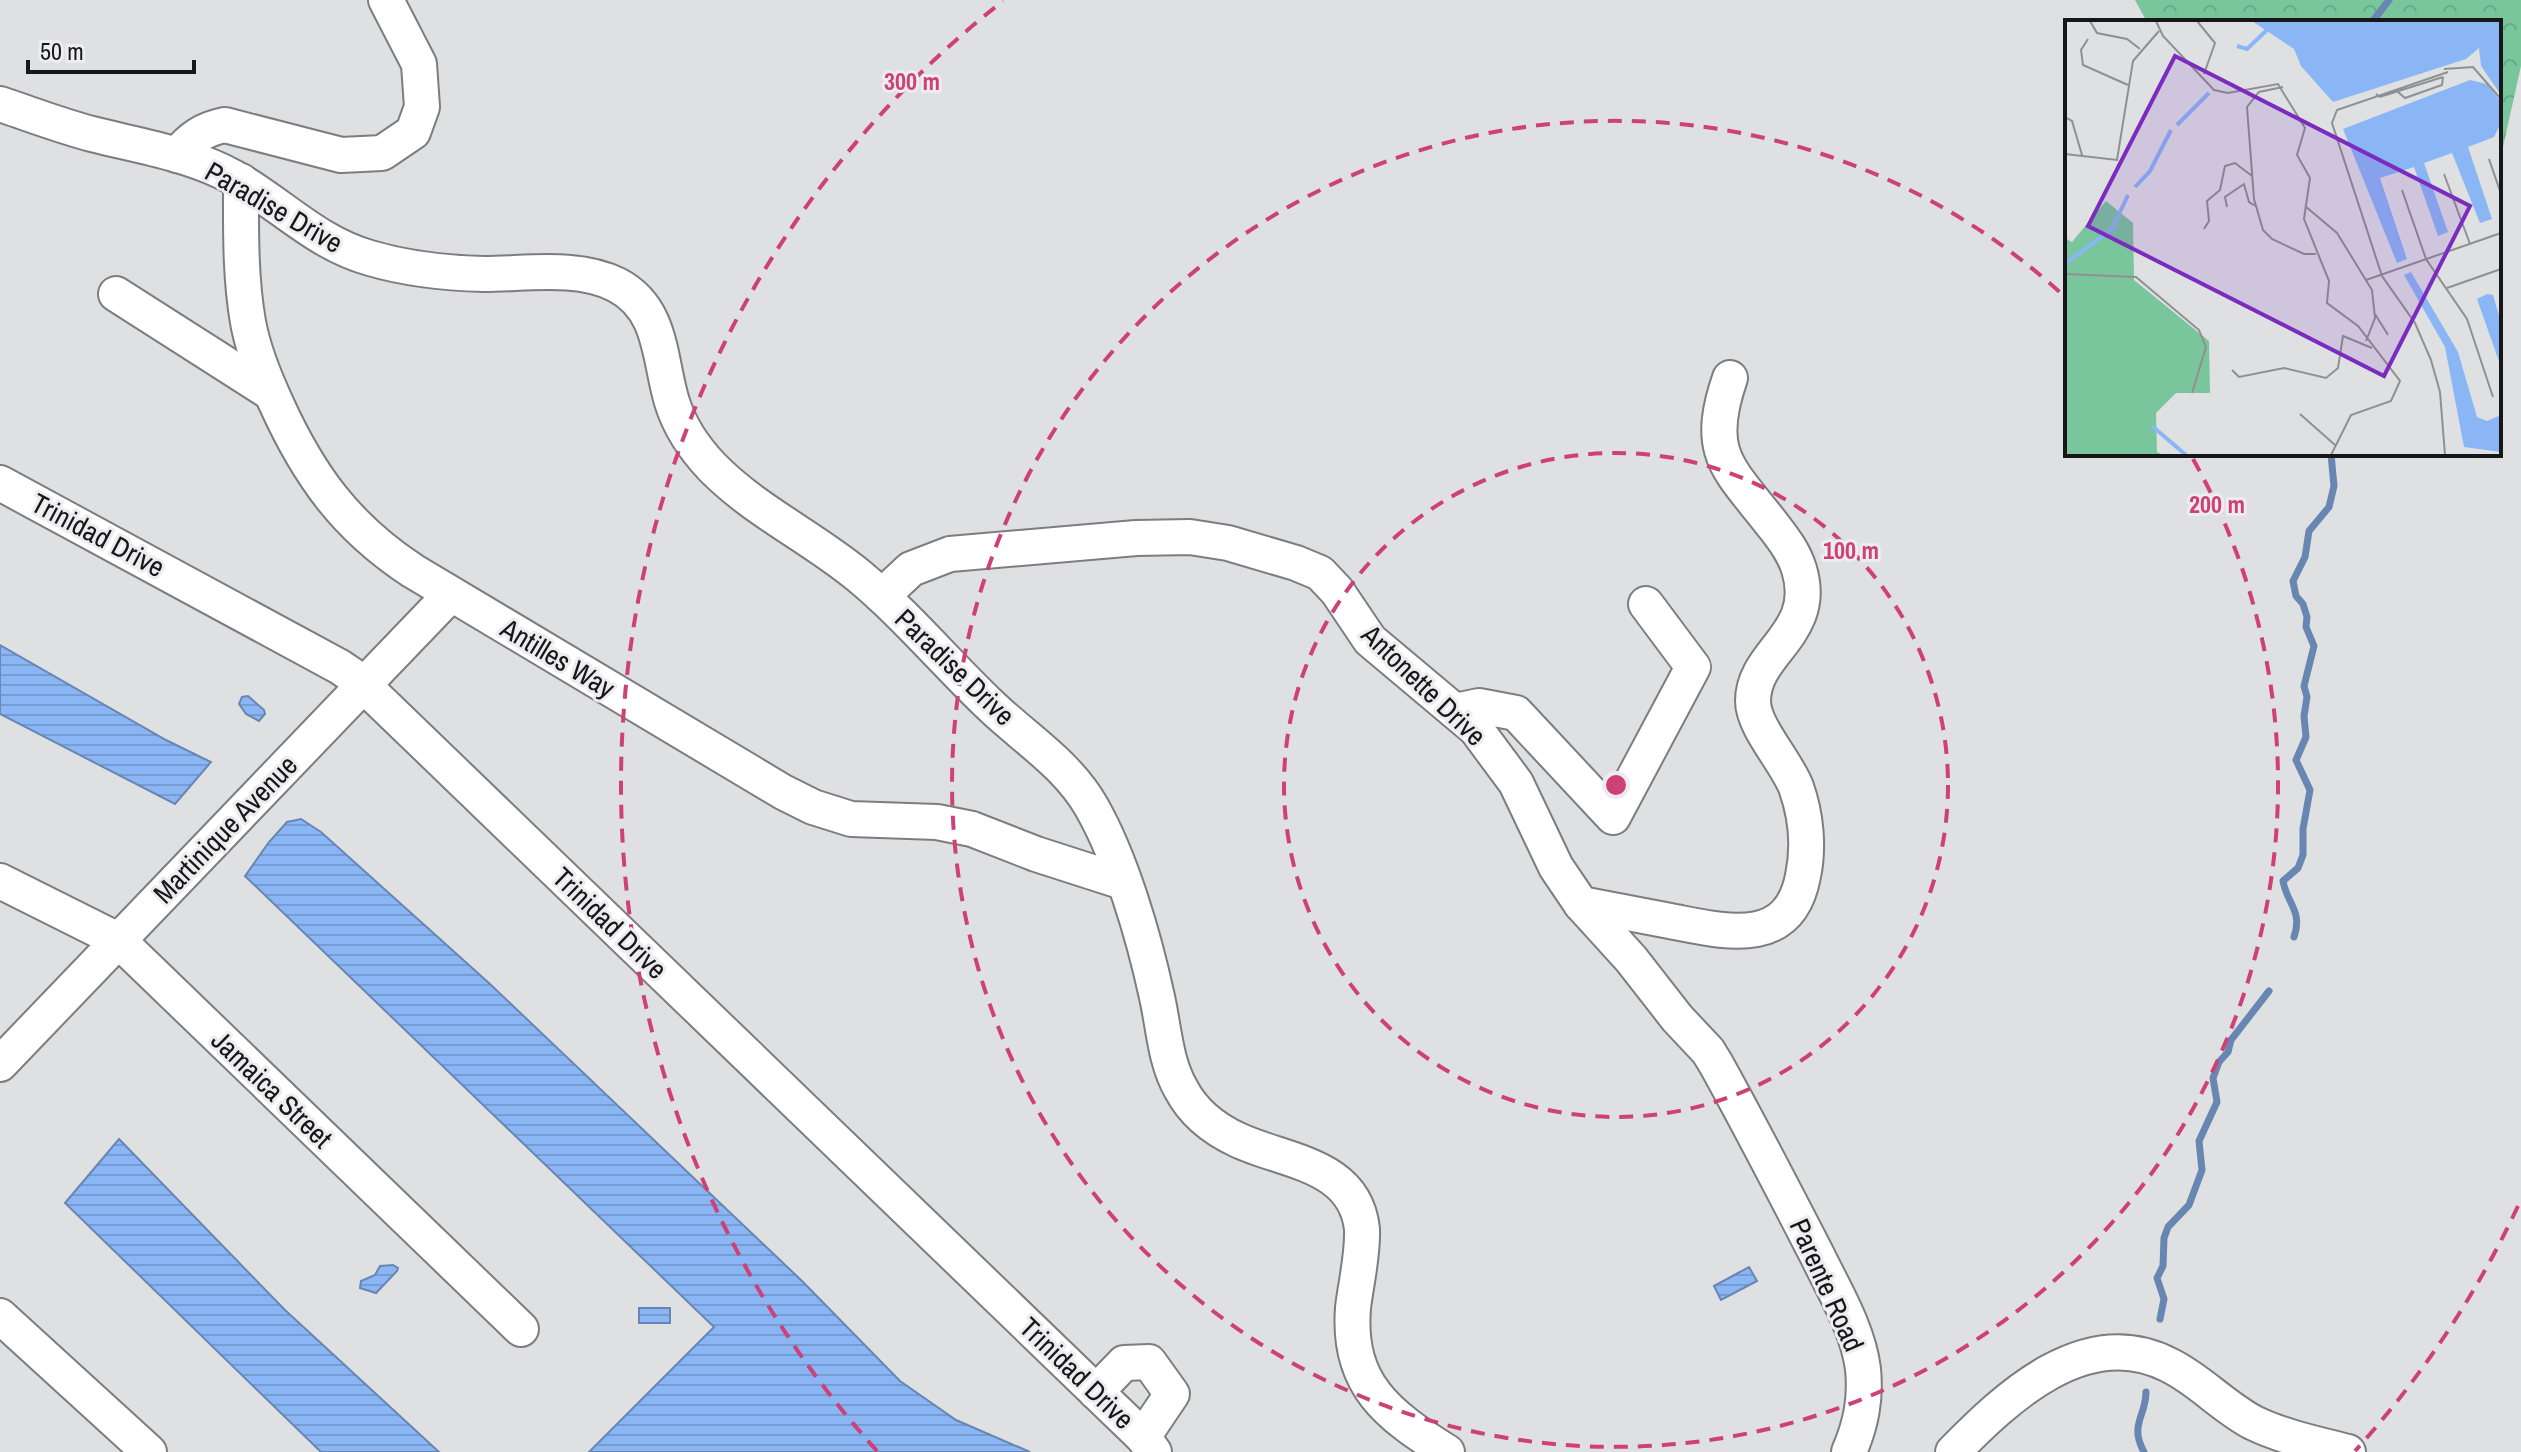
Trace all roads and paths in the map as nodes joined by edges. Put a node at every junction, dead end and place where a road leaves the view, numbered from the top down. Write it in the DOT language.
graph roads {
  1 [pos="386,0"];
  2 [pos="0,104"];
  3 [pos="177,155"];
  4 [pos="241,181"];
  5 [pos="116,294"];
  6 [pos="1730,378"];
  7 [pos="271,393"];
  8 [pos="0,483"];
  9 [pos="451,594"];
  10 [pos="882,596"];
  11 [pos="1646,604"];
  12 [pos="364,685"];
  13 [pos="1455,711"];
  14 [pos="0,881"];
  15 [pos="1123,882"];
  16 [pos="1581,904"];
  17 [pos="118,940"];
  18 [pos="1708,1051"];
  19 [pos="0,1064"];
  20 [pos="0,1316"];
  21 [pos="521,1329"];
  22 [pos="1096,1392"];
  23 [pos="2266,1440"];
  24 [pos="1149,1445"];
  25 [pos="149,1452"];
  26 [pos="1447,1452"];
  27 [pos="1849,1452"];
  28 [pos="1953,1452"];
  29 [pos="2348,1452"];
  1 -- 3 [label="street, Paradise Drive"];
  2 -- 3 [label="street, Paradise Drive"];
  3 -- 4 [label="street, Paradise Drive"];
  4 -- 7 [label="street, Antilles Way"];
  4 -- 10 [label="street, Paradise Drive"];
  5 -- 7 [label="street"];
  6 -- 16 [label="street"];
  7 -- 9 [label="street, Antilles Way"];
  8 -- 12 [label="street, Trinidad Drive"];
  9 -- 12 [label="street, Martinique Avenue"];
  9 -- 15 [label="street, Antilles Way"];
  10 -- 13 [label="street, Antonette Drive"];
  10 -- 15 [label="street, Paradise Drive"];
  11 -- 13 [label="street"];
  12 -- 17 [label="street, Martinique Avenue"];
  12 -- 22 [label="street, Trinidad Drive"];
  13 -- 16 [label="street, Antonette Drive"];
  14 -- 17 [label="street, Jamaica Street"];
  15 -- 26 [label="street, Paradise Drive"];
  16 -- 18 [label="street, Antonette Drive"];
  17 -- 19 [label="street, Martinique Avenue"];
  17 -- 21 [label="street, Jamaica Street"];
  18 -- 27 [label="street, Parente Road"];
  20 -- 25 [label="street"];
  22 -- 24 [label="street, Trinidad Drive"];
  22 -- 24 [label="street"];
  23 -- 28 [label="street"];
  23 -- 29 [label="street"];
}
